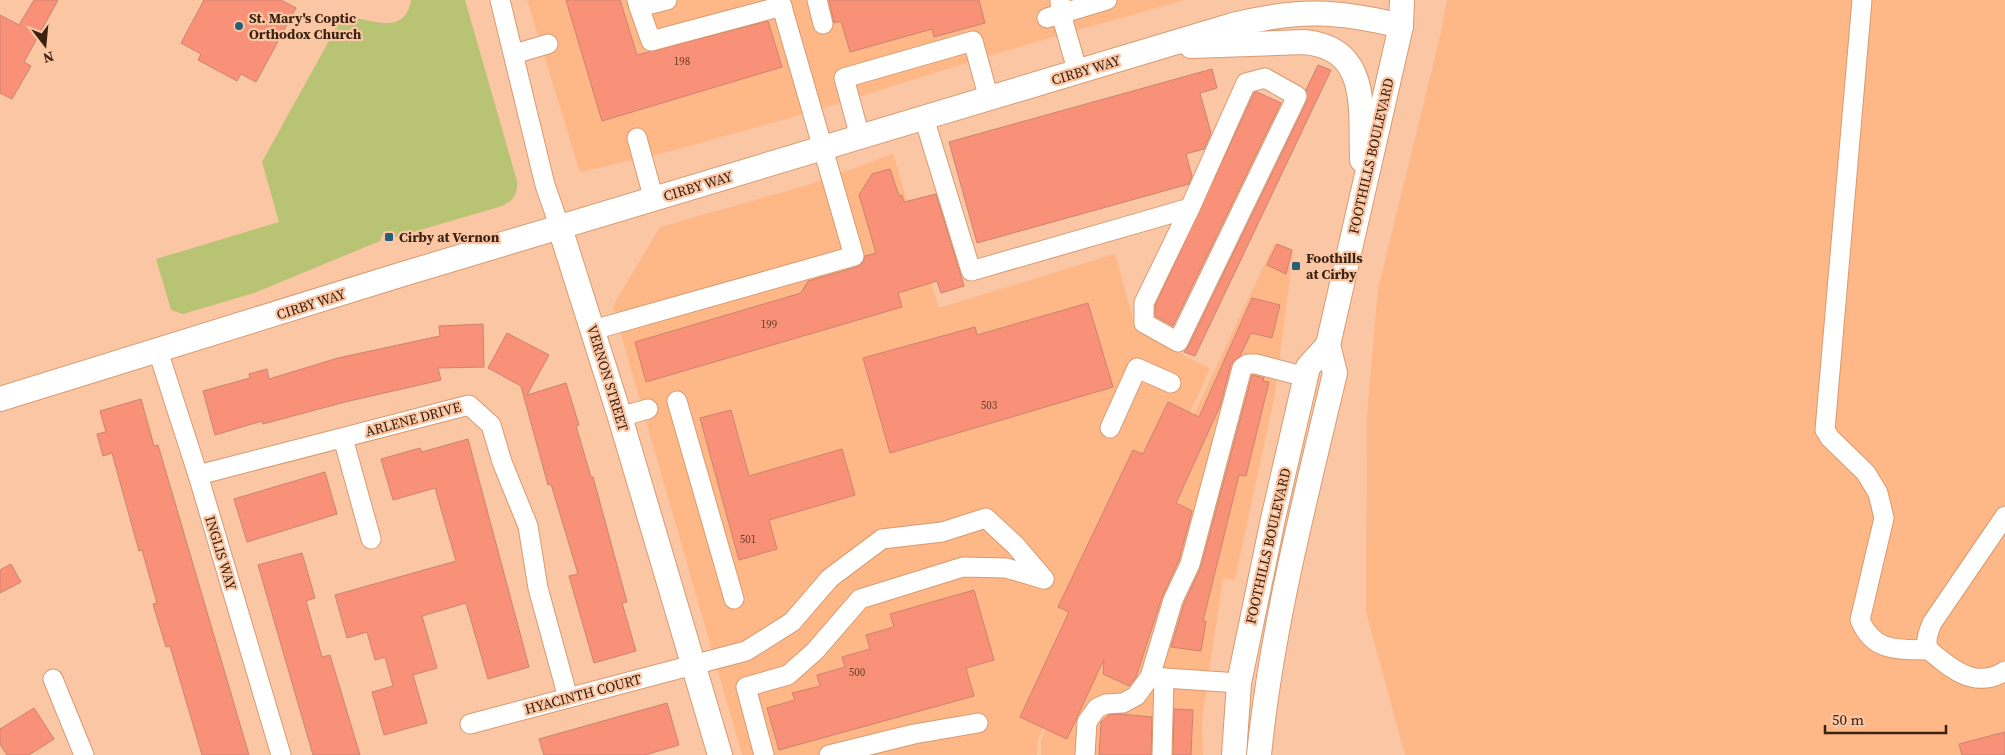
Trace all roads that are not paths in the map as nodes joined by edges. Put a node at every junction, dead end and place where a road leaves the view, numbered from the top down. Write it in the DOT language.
graph roads {
  1 [pos="500,0"];
  2 [pos="667,0"];
  3 [pos="817,0"];
  4 [pos="1107,0"];
  5 [pos="1402,0"];
  6 [pos="1419,0"];
  7 [pos="1862,0"];
  8 [pos="781,3"];
  9 [pos="638,4"];
  10 [pos="1056,11"];
  11 [pos="823,24"];
  12 [pos="1402,26"];
  13 [pos="548,44"];
  14 [pos="1159,47"];
  15 [pos="514,54"];
  16 [pos="1078,73"];
  17 [pos="989,99"];
  18 [pos="924,118"];
  19 [pos="860,137"];
  20 [pos="636,138"];
  21 [pos="823,148"];
  22 [pos="1363,194"];
  23 [pos="654,200"];
  24 [pos="1190,208"];
  25 [pos="560,228"];
  26 [pos="593,330"];
  27 [pos="1328,344"];
  28 [pos="158,351"];
  29 [pos="1306,377"];
  30 [pos="1171,383"];
  31 [pos="0,399"];
  32 [pos="677,401"];
  33 [pos="648,409"];
  34 [pos="620,417"];
  35 [pos="1110,428"];
  36 [pos="343,438"];
  37 [pos="198,475"];
  38 [pos="2005,516"];
  39 [pos="371,539"];
  40 [pos="734,598"];
  41 [pos="1929,650"];
  42 [pos="695,665"];
  43 [pos="2005,671"];
  44 [pos="1157,677"];
  45 [pos="52,679"];
  46 [pos="1239,683"];
  47 [pos="568,698"];
  48 [pos="978,722"];
  49 [pos="470,724"];
  50 [pos="84,755"];
  51 [pos="281,755"];
  52 [pos="720,755"];
  53 [pos="764,755"];
  54 [pos="829,755"];
  55 [pos="1085,755"];
  56 [pos="1162,755"];
  57 [pos="1234,755"];
  58 [pos="1259,755"];
  1 -- 15 [label="street, VERNON STREET"];
  2 -- 9 [label="street"];
  3 -- 11 [label="street"];
  4 -- 10 [label="street"];
  5 -- 12 [label="main road"];
  6 -- 12 [label="main road"];
  7 -- 41 [label="street"];
  8 -- 9 [label="street"];
  8 -- 21 [label="street"];
  10 -- 16 [label="street"];
  12 -- 14 [label="main road, CIRBY WAY"];
  12 -- 22 [label="main road, FOOTHILLS BOULEVARD"];
  13 -- 15 [label="street"];
  14 -- 16 [label="main road, CIRBY WAY"];
  14 -- 22 [label="main road"];
  15 -- 25 [label="street, VERNON STREET"];
  16 -- 17 [label="main road, CIRBY WAY"];
  17 -- 18 [label="main road, CIRBY WAY"];
  17 -- 19 [label="street"];
  18 -- 19 [label="main road, CIRBY WAY"];
  18 -- 24 [label="street"];
  19 -- 21 [label="main road, CIRBY WAY"];
  20 -- 23 [label="street"];
  21 -- 23 [label="main road, CIRBY WAY"];
  21 -- 26 [label="street"];
  22 -- 27 [label="main road, FOOTHILLS BOULEVARD"];
  23 -- 25 [label="main road, CIRBY WAY"];
  24 -- 24 [label="street"];
  25 -- 26 [label="main road, VERNON STREET"];
  25 -- 28 [label="main road, CIRBY WAY"];
  26 -- 34 [label="main road, VERNON STREET"];
  27 -- 29 [label="main road, FOOTHILLS BOULEVARD"];
  27 -- 58 [label="main road, FOOTHILLS BOULEVARD"];
  28 -- 31 [label="main road, CIRBY WAY"];
  28 -- 37 [label="street, INGLIS WAY"];
  29 -- 44 [label="street"];
  29 -- 46 [label="main road, FOOTHILLS BOULEVARD"];
  30 -- 35 [label="street"];
  32 -- 40 [label="street"];
  33 -- 34 [label="street"];
  34 -- 42 [label="main road, VERNON STREET"];
  36 -- 37 [label="street, ARLENE DRIVE"];
  36 -- 39 [label="street"];
  36 -- 47 [label="street, ARLENE DRIVE"];
  37 -- 51 [label="street, INGLIS WAY"];
  38 -- 41 [label="street"];
  41 -- 43 [label="street"];
  42 -- 47 [label="street, HYACINTH COURT"];
  42 -- 52 [label="main road, VERNON STREET"];
  42 -- 53 [label="street, HYACINTH COURT"];
  44 -- 46 [label="street"];
  44 -- 55 [label="street"];
  44 -- 56 [label="street"];
  45 -- 50 [label="street"];
  46 -- 57 [label="main road, FOOTHILLS BOULEVARD"];
  47 -- 49 [label="street, HYACINTH COURT"];
  48 -- 54 [label="street"];
}
